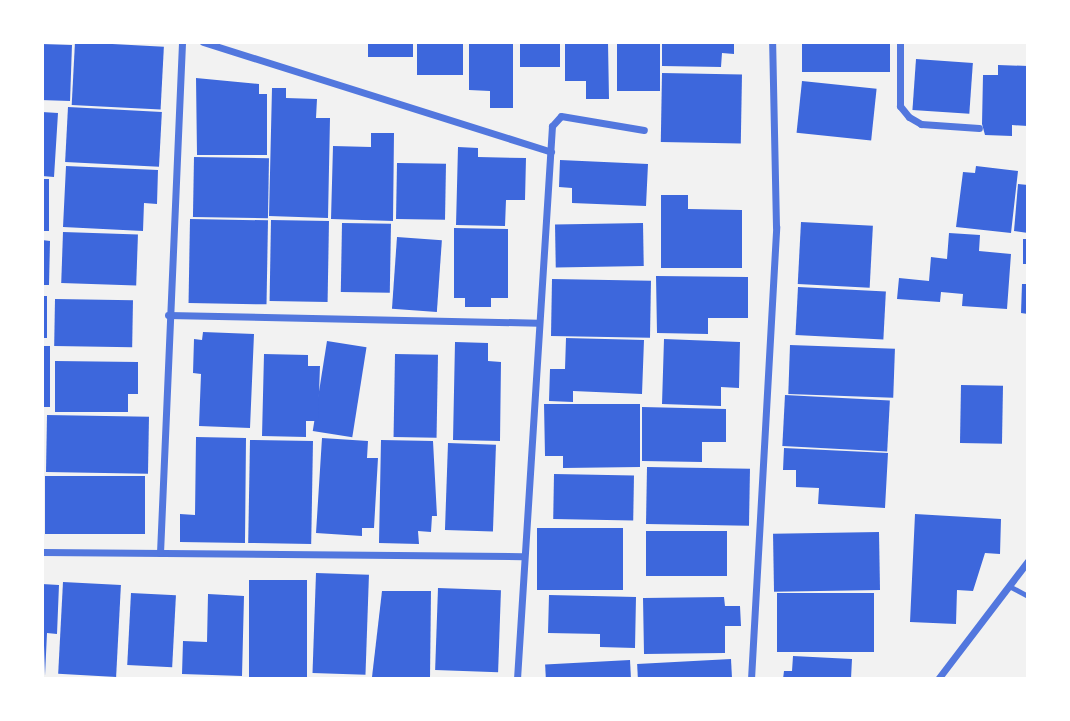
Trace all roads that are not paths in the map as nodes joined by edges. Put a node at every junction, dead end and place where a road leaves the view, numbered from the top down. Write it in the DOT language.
graph roads {
  1 [pos="182,42"];
  2 [pos="203,42"];
  3 [pos="772,42"];
  4 [pos="900,42"];
  5 [pos="979,128"];
  6 [pos="644,130"];
  7 [pos="551,152"];
  8 [pos="168,316"];
  9 [pos="538,323"];
  10 [pos="42,552"];
  11 [pos="160,553"];
  12 [pos="522,556"];
  13 [pos="1028,561"];
  14 [pos="1009,586"];
  15 [pos="1028,596"];
  16 [pos="517,679"];
  17 [pos="751,679"];
  18 [pos="938,679"];
  1 -- 8 [label="street"];
  2 -- 7 [label="street"];
  3 -- 17 [label="street"];
  4 -- 5 [label="street"];
  6 -- 7 [label="street"];
  7 -- 9 [label="street"];
  8 -- 9 [label="street"];
  8 -- 11 [label="street"];
  9 -- 12 [label="street"];
  10 -- 11 [label="street"];
  11 -- 12 [label="street"];
  12 -- 16 [label="street"];
  13 -- 14 [label="street"];
  14 -- 15 [label="lane"];
  14 -- 18 [label="street"];
}
